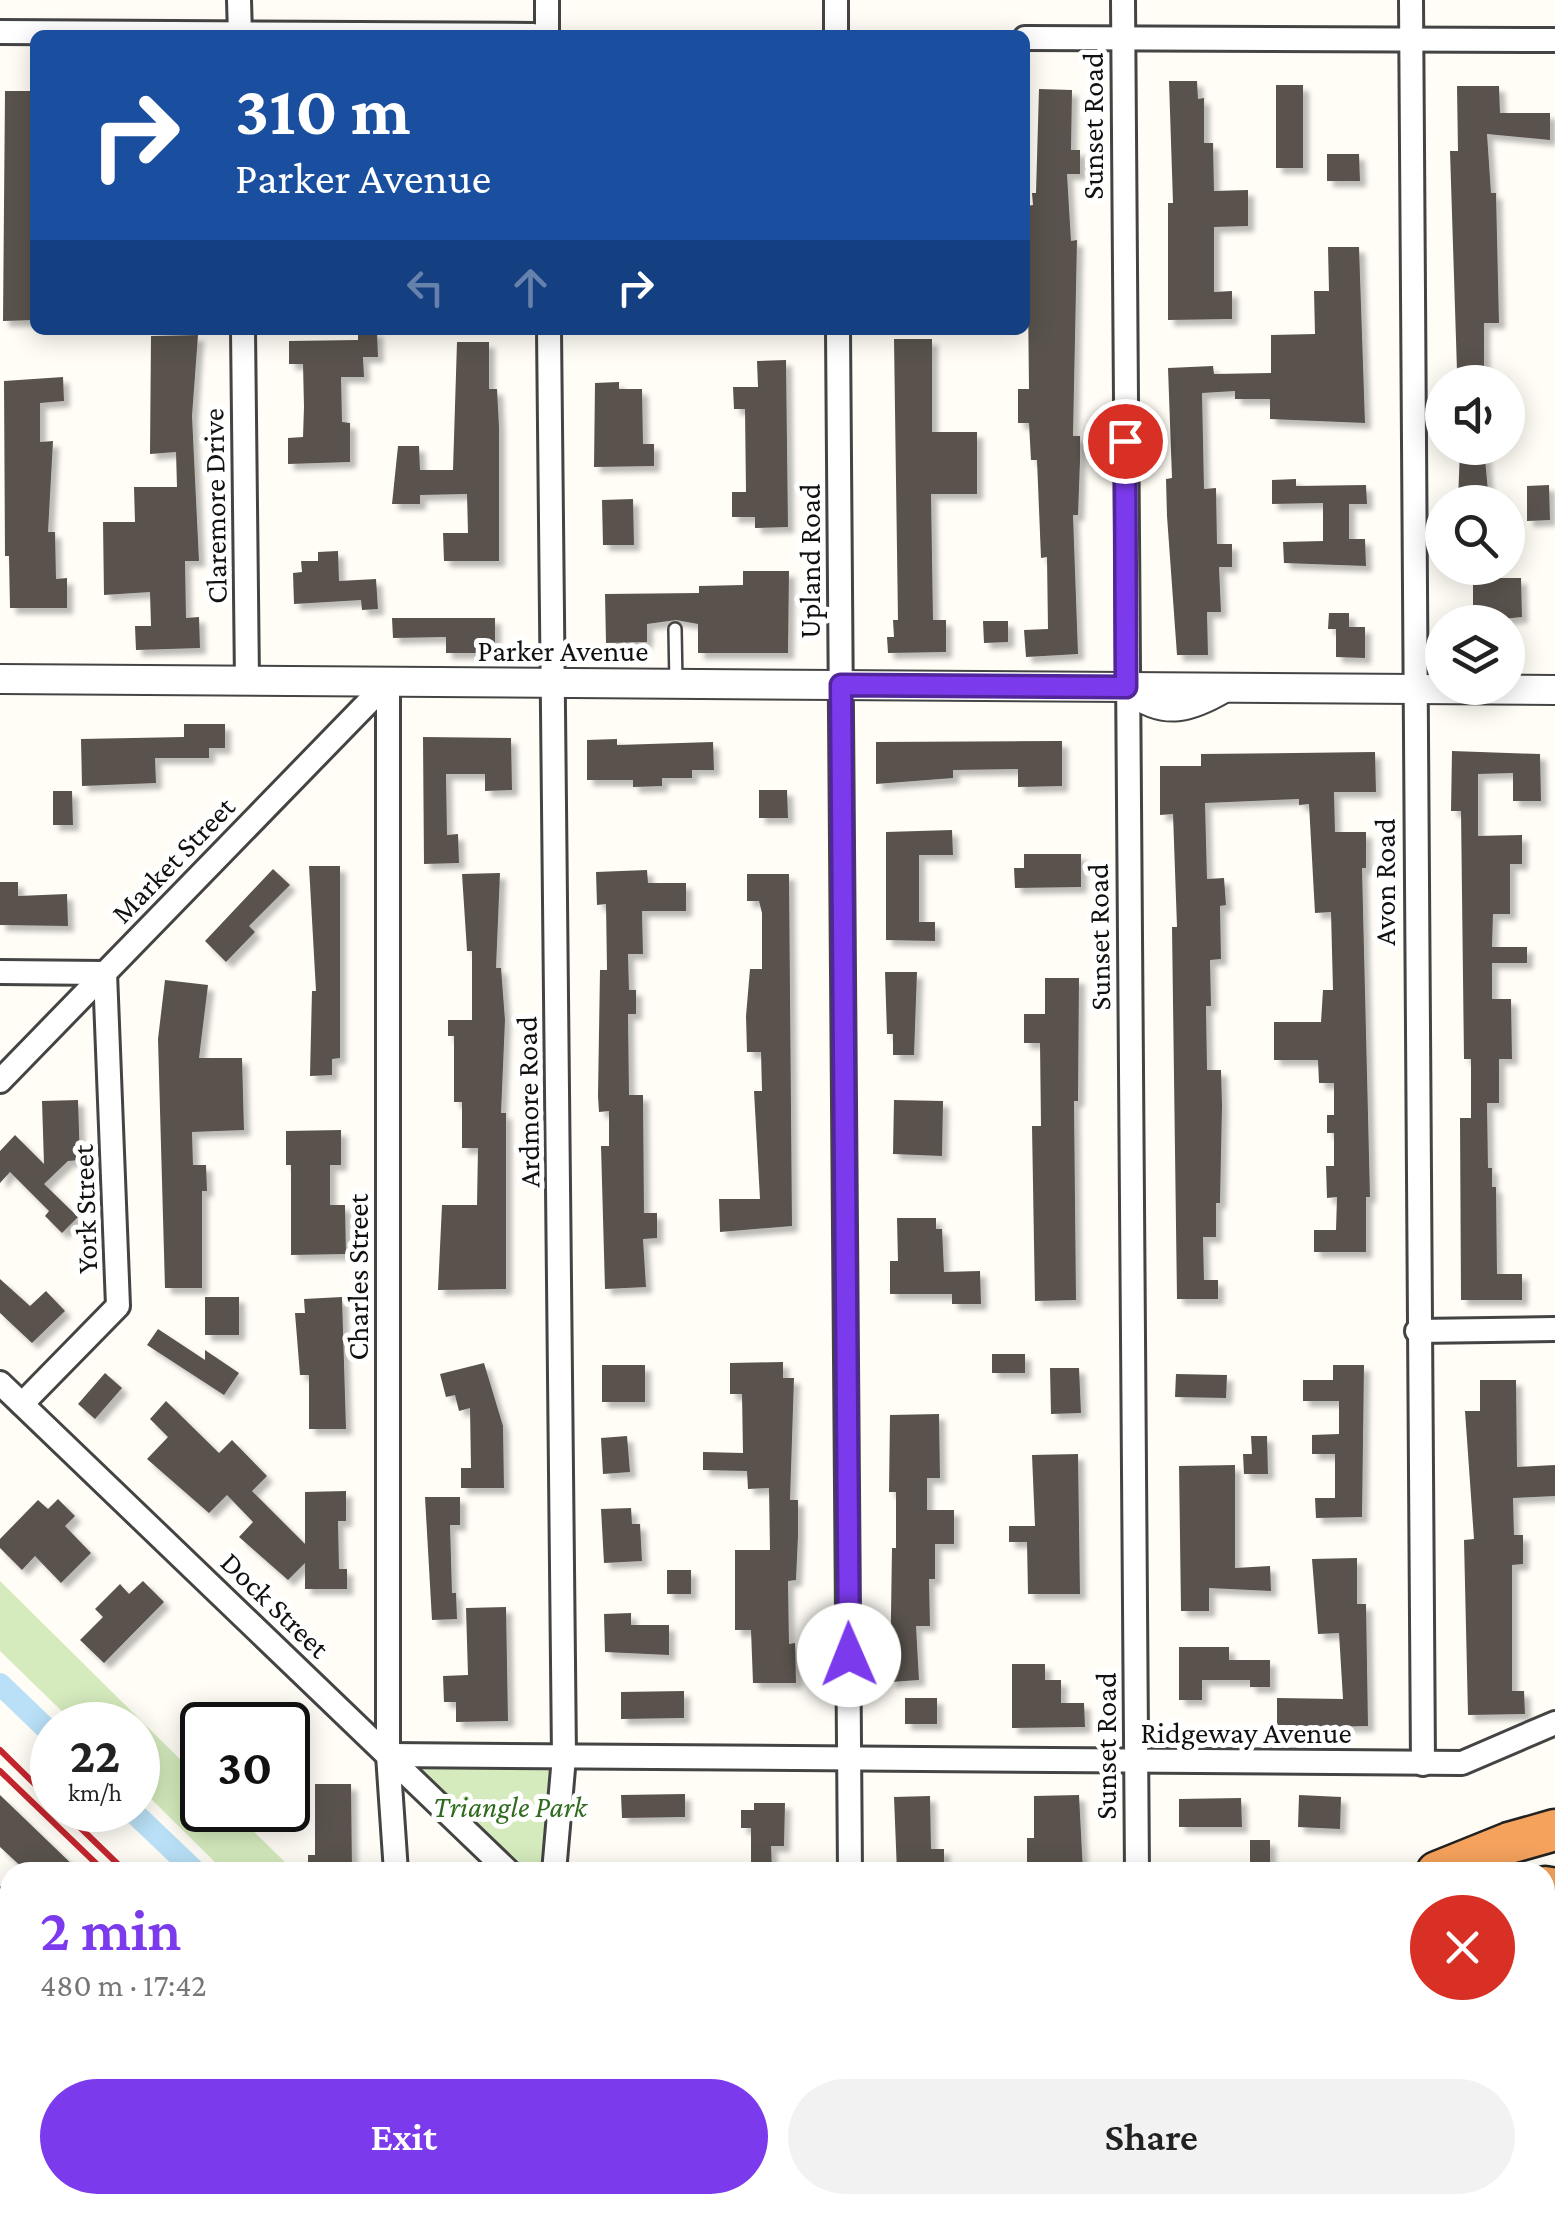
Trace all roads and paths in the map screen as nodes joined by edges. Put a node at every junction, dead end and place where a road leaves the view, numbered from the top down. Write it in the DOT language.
graph roads {
  1 [pos="239,0"];
  2 [pos="547,0"];
  3 [pos="836,0"];
  4 [pos="1122,0"];
  5 [pos="1410,0"];
  6 [pos="240,30"];
  7 [pos="547,30"];
  8 [pos="836,30"];
  9 [pos="0,32"];
  10 [pos="30,32"];
  11 [pos="1030,38"];
  12 [pos="1123,38"];
  13 [pos="1411,40"];
  14 [pos="1555,40"];
  15 [pos="243,335"];
  16 [pos="548,335"];
  17 [pos="838,335"];
  18 [pos="675,629"];
  19 [pos="0,679"];
  20 [pos="246,681"];
  21 [pos="388,682"];
  22 [pos="550,683"];
  23 [pos="676,684"];
  24 [pos="841,685"];
  25 [pos="1126,687"];
  26 [pos="1415,689"];
  27 [pos="1555,690"];
  28 [pos="0,972"];
  29 [pos="105,973"];
  30 [pos="0,1081"];
  31 [pos="1555,1329"];
  32 [pos="1417,1331"];
  33 [pos="0,1382"];
  34 [pos="22,1404"];
  35 [pos="1555,1723"];
  36 [pos="388,1756"];
  37 [pos="564,1757"];
  38 [pos="850,1759"];
  39 [pos="1136,1762"];
  40 [pos="1422,1764"];
  41 [pos="1555,1818"];
  42 [pos="1555,1830"];
  43 [pos="1510,1842"];
  44 [pos="395,1862"];
  45 [pos="499,1862"];
  46 [pos="555,1862"];
  47 [pos="850,1862"];
  48 [pos="1137,1862"];
  49 [pos="1461,1862"];
  1 -- 6 [label="street"];
  2 -- 7 [label="street"];
  3 -- 8 [label="street"];
  4 -- 12 [label="street, Sunset Road"];
  5 -- 13 [label="street, Avon Road"];
  9 -- 10 [label="street"];
  11 -- 12 [label="street"];
  12 -- 13 [label="street"];
  12 -- 25 [label="street, Sunset Road"];
  13 -- 14 [label="street"];
  13 -- 26 [label="street, Avon Road"];
  15 -- 20 [label="street, Claremore Drive"];
  16 -- 22 [label="street, Ardmore Road"];
  17 -- 24 [label="street, Upland Road"];
  18 -- 23 [label="lane"];
  19 -- 20 [label="street, Parker Avenue"];
  20 -- 21 [label="street, Parker Avenue"];
  21 -- 22 [label="street, Parker Avenue"];
  21 -- 29 [label="street, Market Street"];
  21 -- 36 [label="street, Charles Street"];
  22 -- 23 [label="street, Parker Avenue"];
  22 -- 37 [label="street, Ardmore Road"];
  23 -- 24 [label="street, Parker Avenue"];
  24 -- 25 [label="street, Parker Avenue"];
  24 -- 38 [label="street, Upland Road"];
  25 -- 26 [label="street, Parker Avenue"];
  25 -- 39 [label="street, Sunset Road"];
  26 -- 27 [label="street, Parker Avenue"];
  26 -- 32 [label="street, Avon Road"];
  28 -- 29 [label="street"];
  29 -- 30 [label="street, Market Street"];
  29 -- 34 [label="street, York Street"];
  31 -- 32 [label="street"];
  32 -- 40 [label="street, Avon Road"];
  33 -- 34 [label="street, Dock Street"];
  34 -- 36 [label="street, Dock Street"];
  35 -- 40 [label="street, Ridgeway Avenue"];
  36 -- 37 [label="street, Ridgeway Avenue"];
  36 -- 44 [label="street, Charles Street"];
  36 -- 45 [label="street, Dock Street"];
  37 -- 38 [label="street, Ridgeway Avenue"];
  37 -- 46 [label="street, Ardmore Road"];
  38 -- 39 [label="street, Ridgeway Avenue"];
  38 -- 47 [label="street, Upland Road"];
  39 -- 40 [label="street, Ridgeway Avenue"];
  39 -- 48 [label="street, Sunset Road"];
  41 -- 43 [label="highway"];
  42 -- 43 [label="highway"];
  43 -- 49 [label="highway"];
}
